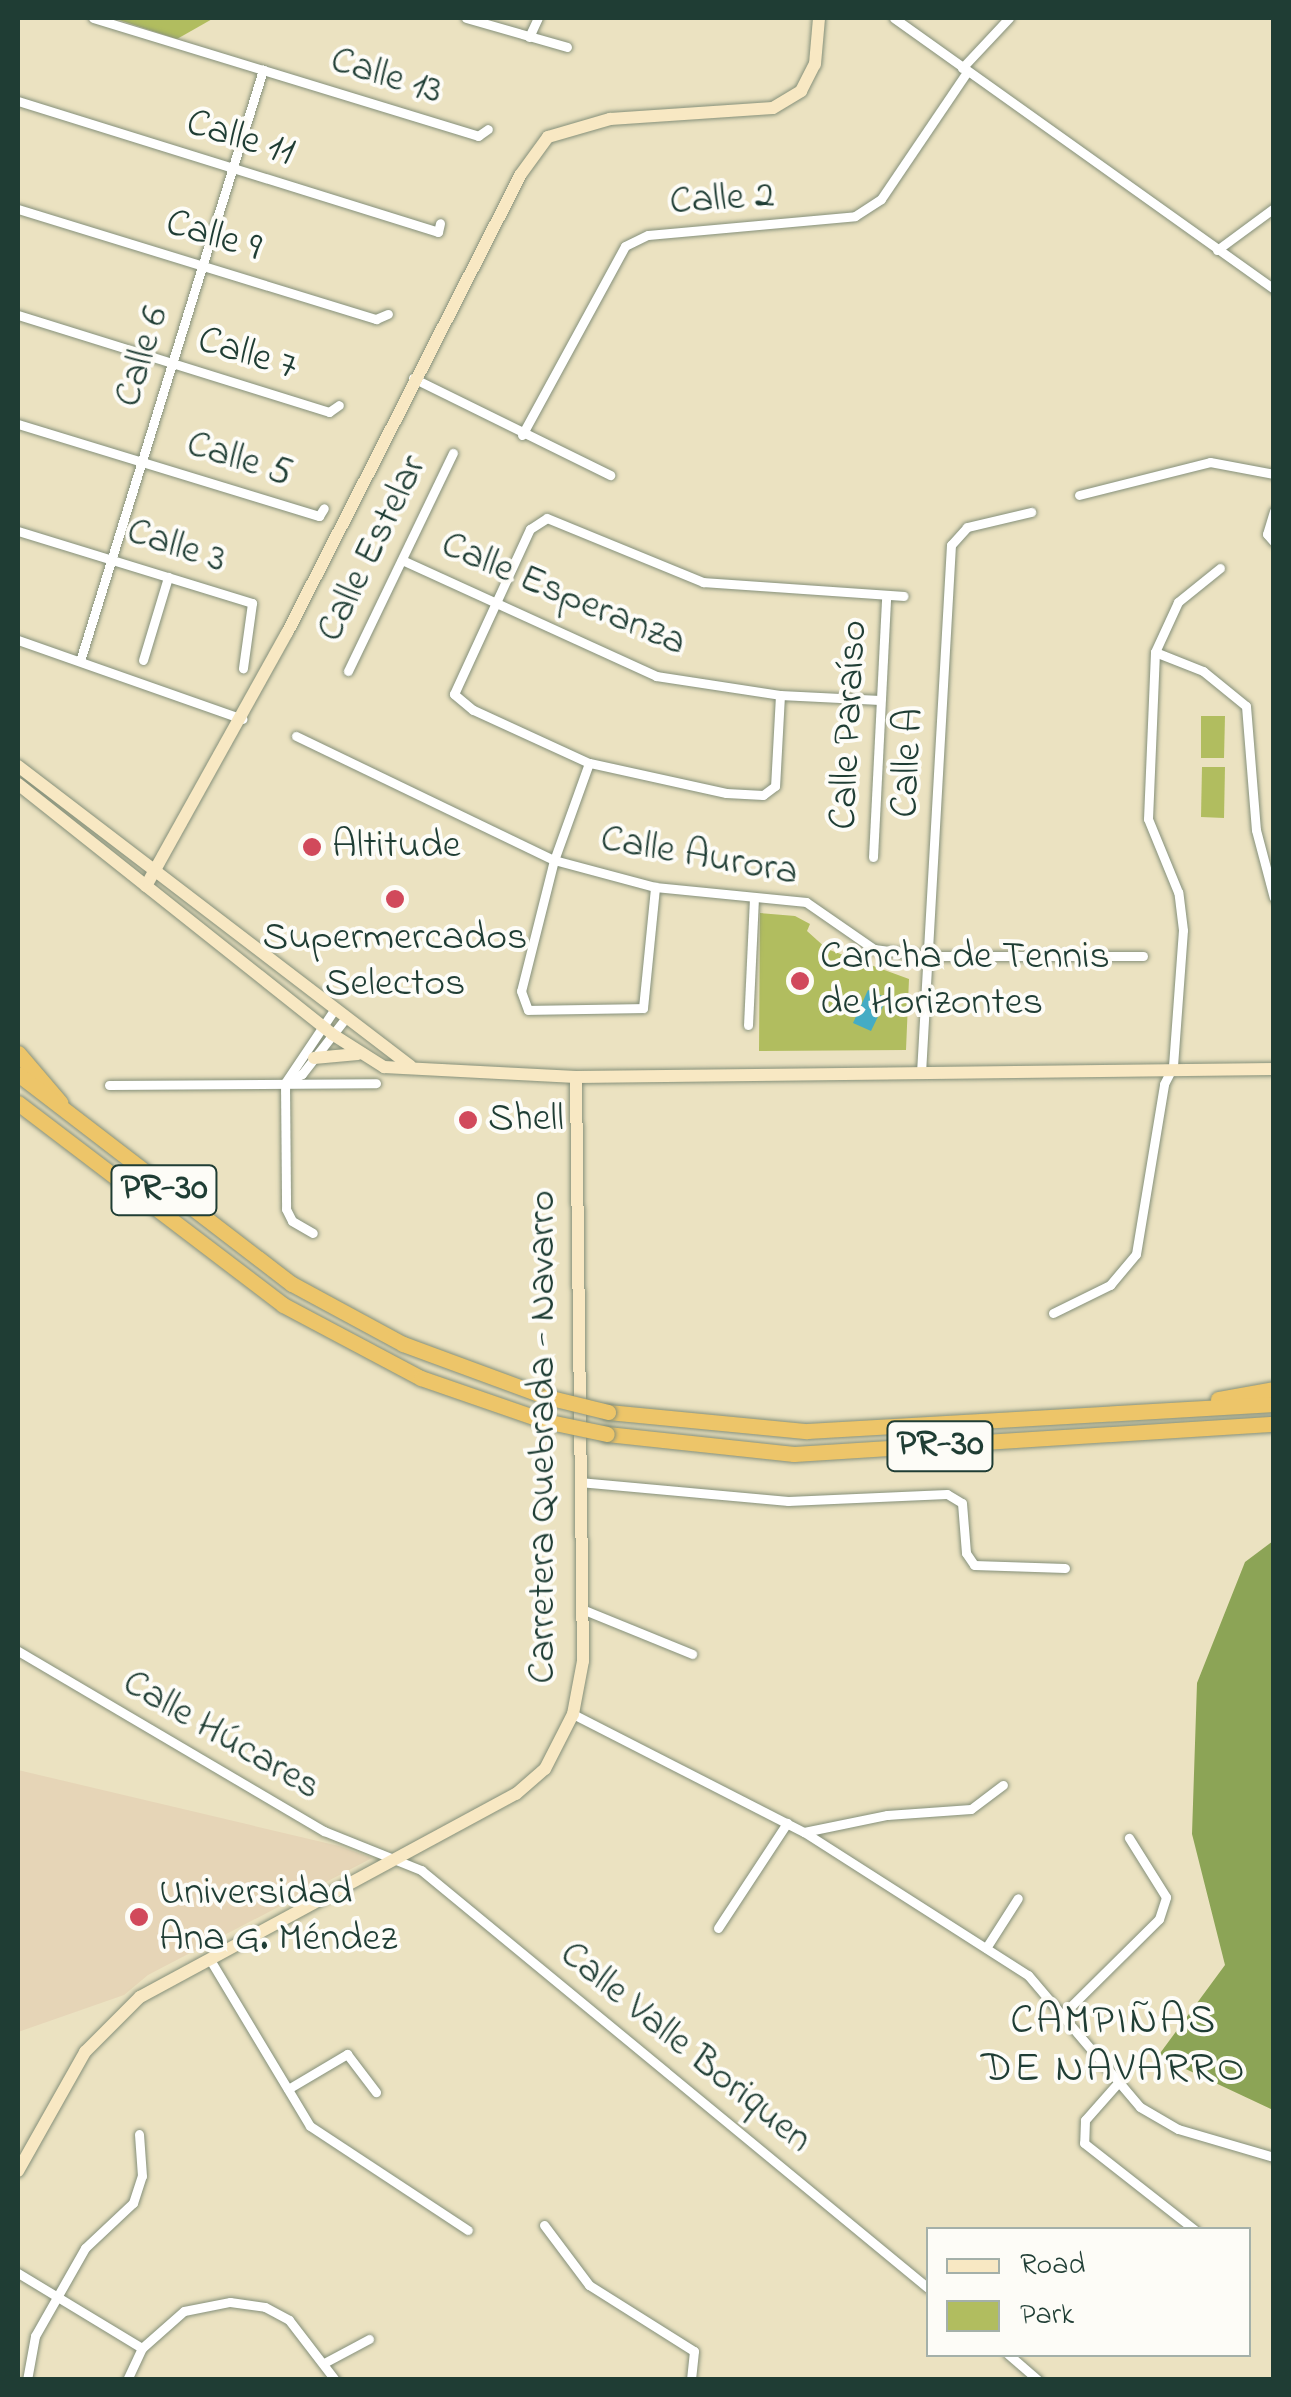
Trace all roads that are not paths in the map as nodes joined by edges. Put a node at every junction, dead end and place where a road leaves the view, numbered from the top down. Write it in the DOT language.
graph roads {
  1 [pos="93,18"];
  2 [pos="466,18"];
  3 [pos="538,18"];
  4 [pos="818,18"];
  5 [pos="894,18"];
  6 [pos="1009,18"];
  7 [pos="529,38"];
  8 [pos="566,47"];
  9 [pos="263,70"];
  10 [pos="964,70"];
  11 [pos="18,101"];
  12 [pos="488,129"];
  13 [pos="233,168"];
  14 [pos="18,204"];
  15 [pos="1274,208"];
  16 [pos="440,223"];
  17 [pos="1216,250"];
  18 [pos="203,265"];
  19 [pos="1274,289"];
  20 [pos="18,314"];
  21 [pos="388,314"];
  22 [pos="172,364"];
  23 [pos="413,378"];
  24 [pos="339,405"];
  25 [pos="18,424"];
  26 [pos="522,435"];
  27 [pos="453,453"];
  28 [pos="142,461"];
  29 [pos="1274,474"];
  30 [pos="610,475"];
  31 [pos="1079,495"];
  32 [pos="324,508"];
  33 [pos="1030,512"];
  34 [pos="1274,512"];
  35 [pos="18,532"];
  36 [pos="1274,542"];
  37 [pos="112,558"];
  38 [pos="402,560"];
  39 [pos="1220,568"];
  40 [pos="168,576"];
  41 [pos="886,596"];
  42 [pos="904,596"];
  43 [pos="492,605"];
  44 [pos="18,640"];
  45 [pos="1155,652"];
  46 [pos="144,660"];
  47 [pos="80,662"];
  48 [pos="242,668"];
  49 [pos="348,671"];
  50 [pos="780,695"];
  51 [pos="880,700"];
  52 [pos="242,718"];
  53 [pos="296,736"];
  54 [pos="589,763"];
  55 [pos="18,766"];
  56 [pos="18,784"];
  57 [pos="873,857"];
  58 [pos="554,860"];
  59 [pos="154,872"];
  60 [pos="146,886"];
  61 [pos="654,887"];
  62 [pos="754,898"];
  63 [pos="1274,898"];
  64 [pos="928,956"];
  65 [pos="1143,956"];
  66 [pos="340,1014"];
  67 [pos="748,1025"];
  68 [pos="327,1031"];
  69 [pos="18,1053"];
  70 [pos="358,1054"];
  71 [pos="314,1058"];
  72 [pos="410,1066"];
  73 [pos="1173,1066"];
  74 [pos="1274,1069"];
  75 [pos="921,1073"];
  76 [pos="18,1074"];
  77 [pos="576,1077"];
  78 [pos="286,1083"];
  79 [pos="376,1083"];
  80 [pos="109,1085"];
  81 [pos="18,1103"];
  82 [pos="68,1114"];
  83 [pos="18,1119"];
  84 [pos="58,1135"];
  85 [pos="313,1233"];
  86 [pos="1053,1313"];
  87 [pos="1274,1389"];
  88 [pos="1274,1404"];
  89 [pos="1132,1413"];
  90 [pos="1274,1424"];
  91 [pos="580,1482"];
  92 [pos="1065,1568"];
  93 [pos="582,1609"];
  94 [pos="18,1651"];
  95 [pos="692,1654"];
  96 [pos="573,1714"];
  97 [pos="1003,1785"];
  98 [pos="787,1823"];
  99 [pos="804,1832"];
  100 [pos="1129,1838"];
  101 [pos="400,1860"];
  102 [pos="1018,1898"];
  103 [pos="718,1928"];
  104 [pos="986,1948"];
  105 [pos="209,1958"];
  106 [pos="1062,2014"];
  107 [pos="1116,2085"];
  108 [pos="288,2089"];
  109 [pos="376,2092"];
  110 [pos="140,2134"];
  111 [pos="1274,2156"];
  112 [pos="18,2171"];
  113 [pos="544,2224"];
  114 [pos="1190,2227"];
  115 [pos="468,2230"];
  116 [pos="18,2273"];
  117 [pos="926,2286"];
  118 [pos="58,2296"];
  119 [pos="370,2340"];
  120 [pos="142,2348"];
  121 [pos="1011,2357"];
  122 [pos="324,2364"];
  123 [pos="27,2380"];
  124 [pos="127,2380"];
  125 [pos="335,2380"];
  126 [pos="690,2380"];
  127 [pos="1038,2380"];
  1 -- 9 [label="street, Calle 13"];
  2 -- 7 [label="street"];
  3 -- 7 [label="street"];
  4 -- 23 [label="street"];
  5 -- 10 [label="street"];
  6 -- 10 [label="street"];
  7 -- 8 [label="street"];
  9 -- 12 [label="street, Calle 13"];
  9 -- 13 [label="street, Calle 6"];
  10 -- 17 [label="street"];
  10 -- 26 [label="street, Calle 2"];
  11 -- 13 [label="street, Calle 11"];
  13 -- 16 [label="street, Calle 11"];
  13 -- 18 [label="street, Calle 6"];
  14 -- 18 [label="street, Calle 9"];
  15 -- 17 [label="street"];
  17 -- 19 [label="street"];
  18 -- 21 [label="street, Calle 9"];
  18 -- 22 [label="street, Calle 6"];
  20 -- 22 [label="street, Calle 7"];
  22 -- 24 [label="street, Calle 7"];
  22 -- 28 [label="street, Calle 6"];
  23 -- 26 [label="street"];
  23 -- 52 [label="street"];
  25 -- 28 [label="street, Calle 5"];
  26 -- 30 [label="street"];
  27 -- 38 [label="street, Calle Estelar"];
  28 -- 32 [label="street, Calle 5"];
  28 -- 37 [label="street, Calle 6"];
  29 -- 31 [label="street"];
  33 -- 64 [label="street, Calle A"];
  34 -- 36 [label="street"];
  35 -- 37 [label="street, Calle 3"];
  37 -- 40 [label="street, Calle 3"];
  37 -- 47 [label="street, Calle 6"];
  38 -- 43 [label="street, Calle Esperanza"];
  38 -- 49 [label="street, Calle Estelar"];
  39 -- 45 [label="street"];
  40 -- 46 [label="street"];
  40 -- 48 [label="street, Calle 3"];
  41 -- 42 [label="street"];
  41 -- 43 [label="street"];
  41 -- 51 [label="street, Calle Paraíso"];
  43 -- 50 [label="street, Calle Esperanza"];
  43 -- 54 [label="street"];
  44 -- 47 [label="street"];
  45 -- 63 [label="street"];
  45 -- 73 [label="street"];
  47 -- 52 [label="street"];
  50 -- 51 [label="street, Calle Esperanza"];
  50 -- 54 [label="street"];
  51 -- 57 [label="street, Calle Paraíso"];
  52 -- 59 [label="street"];
  53 -- 58 [label="street, Calle Aurora"];
  54 -- 58 [label="street"];
  55 -- 59 [label="street"];
  56 -- 60 [label="street"];
  58 -- 61 [label="street, Calle Aurora"];
  58 -- 61 [label="street"];
  59 -- 60 [label="street"];
  59 -- 66 [label="street"];
  60 -- 68 [label="street"];
  61 -- 62 [label="street, Calle Aurora"];
  62 -- 64 [label="street, Calle Aurora"];
  62 -- 67 [label="street"];
  64 -- 65 [label="street, Calle Aurora"];
  64 -- 75 [label="street, Calle A"];
  66 -- 68 [label="street"];
  66 -- 72 [label="street"];
  68 -- 70 [label="street"];
  68 -- 71 [label="street"];
  68 -- 78 [label="street"];
  69 -- 82 [label="highway"];
  70 -- 71 [label="street"];
  70 -- 72 [label="street"];
  71 -- 78 [label="street"];
  72 -- 77 [label="street"];
  73 -- 74 [label="street"];
  73 -- 75 [label="street"];
  73 -- 86 [label="street"];
  75 -- 77 [label="street"];
  76 -- 82 [label="highway, PR-30"];
  77 -- 91 [label="street, Carretera Quebrada - Navarro"];
  78 -- 79 [label="street"];
  78 -- 80 [label="street"];
  78 -- 85 [label="street"];
  81 -- 84 [label="highway, PR-30"];
  82 -- 89 [label="highway, PR-30, bridge"];
  83 -- 84 [label="highway"];
  84 -- 90 [label="highway, PR-30, bridge"];
  87 -- 89 [label="highway"];
  88 -- 89 [label="highway, PR-30"];
  91 -- 92 [label="street"];
  91 -- 93 [label="street, Carretera Quebrada - Navarro"];
  93 -- 95 [label="street"];
  93 -- 96 [label="street, Carretera Quebrada - Navarro"];
  94 -- 101 [label="street, Calle Húcares"];
  96 -- 98 [label="street"];
  96 -- 101 [label="street, Carretera Quebrada - Navarro"];
  97 -- 99 [label="street"];
  98 -- 99 [label="street"];
  98 -- 103 [label="street"];
  99 -- 104 [label="street"];
  100 -- 106 [label="street"];
  101 -- 105 [label="street, Carretera Quebrada - Navarro"];
  101 -- 117 [label="street, Calle Valle Boriquen"];
  102 -- 104 [label="street"];
  104 -- 106 [label="street"];
  105 -- 108 [label="street"];
  105 -- 112 [label="street, Carretera Quebrada - Navarro"];
  106 -- 107 [label="street"];
  107 -- 111 [label="street"];
  107 -- 114 [label="street"];
  108 -- 109 [label="street"];
  108 -- 115 [label="street"];
  110 -- 118 [label="street"];
  113 -- 126 [label="street"];
  116 -- 118 [label="street"];
  118 -- 120 [label="street"];
  118 -- 123 [label="street"];
  119 -- 122 [label="street"];
  120 -- 122 [label="street"];
  120 -- 124 [label="street"];
  121 -- 127 [label="street"];
  122 -- 125 [label="street"];
}
